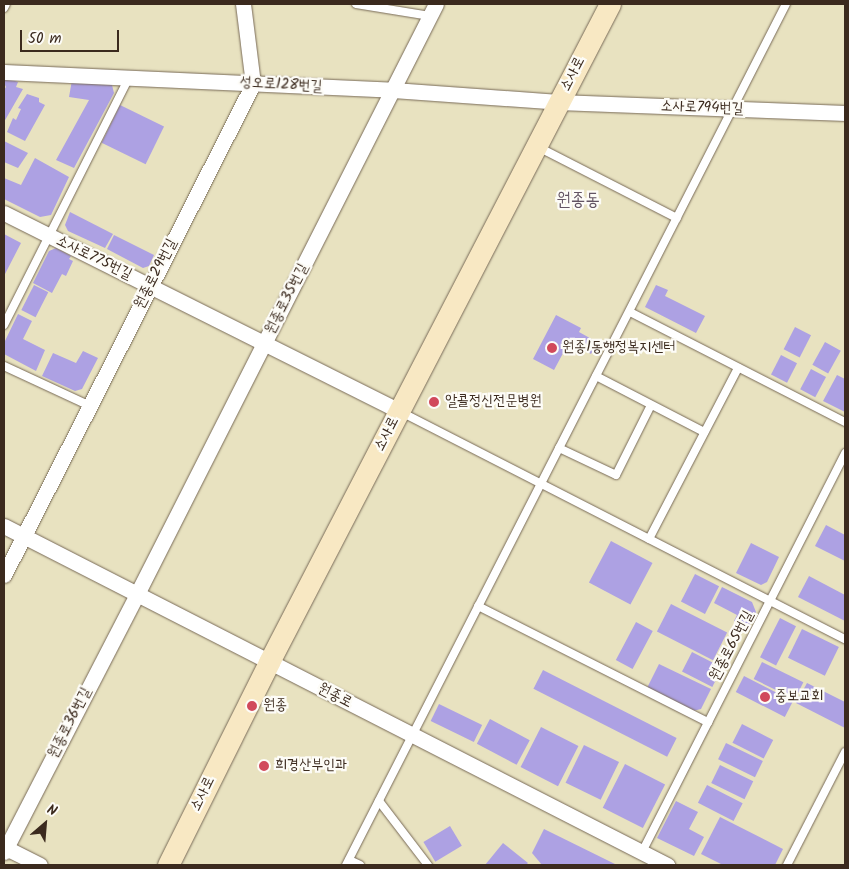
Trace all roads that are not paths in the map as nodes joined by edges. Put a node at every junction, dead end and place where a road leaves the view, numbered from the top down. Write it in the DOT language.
graph roads {
  1 [pos="6,4"];
  2 [pos="243,4"];
  3 [pos="356,4"];
  4 [pos="610,4"];
  5 [pos="786,4"];
  6 [pos="4,8"];
  7 [pos="433,10"];
  8 [pos="4,72"];
  9 [pos="129,78"];
  10 [pos="253,84"];
  11 [pos="393,90"];
  12 [pos="559,102"];
  13 [pos="732,110"];
  14 [pos="845,113"];
  15 [pos="536,146"];
  16 [pos="4,213"];
  17 [pos="677,218"];
  18 [pos="49,236"];
  19 [pos="150,286"];
  20 [pos="630,312"];
  21 [pos="4,325"];
  22 [pos="264,344"];
  23 [pos="4,366"];
  24 [pos="738,368"];
  25 [pos="596,376"];
  26 [pos="652,405"];
  27 [pos="90,406"];
  28 [pos="399,411"];
  29 [pos="845,422"];
  30 [pos="704,432"];
  31 [pos="559,448"];
  32 [pos="845,453"];
  33 [pos="541,483"];
  34 [pos="4,526"];
  35 [pos="23,536"];
  36 [pos="649,538"];
  37 [pos="4,575"];
  38 [pos="137,594"];
  39 [pos="771,601"];
  40 [pos="478,606"];
  41 [pos="845,639"];
  42 [pos="269,662"];
  43 [pos="708,722"];
  44 [pos="412,735"];
  45 [pos="845,752"];
  46 [pos="379,801"];
  47 [pos="4,849"];
  48 [pos="642,852"];
  49 [pos="348,863"];
  50 [pos="659,863"];
  51 [pos="40,865"];
  52 [pos="168,865"];
  53 [pos="360,865"];
  54 [pos="428,865"];
  55 [pos="787,865"];
  1 -- 6 [label="lane"];
  2 -- 10 [label="street"];
  3 -- 7 [label="lane"];
  4 -- 12 [label="street, 소사로"];
  5 -- 13 [label="lane"];
  7 -- 11 [label="street, 원종로35번길"];
  8 -- 9 [label="street, 성오로128번길"];
  9 -- 10 [label="street, 성오로128번길"];
  9 -- 18 [label="lane"];
  10 -- 11 [label="street, 성오로128번길"];
  10 -- 19 [label="street, 원종로29번길"];
  11 -- 12 [label="street, 성오로128번길"];
  11 -- 22 [label="street, 원종로35번길"];
  12 -- 13 [label="street, 소사로794번길"];
  12 -- 15 [label="street, 소사로"];
  13 -- 14 [label="street, 소사로794번길"];
  13 -- 17 [label="lane"];
  15 -- 17 [label="lane"];
  15 -- 28 [label="street, 소사로"];
  16 -- 18 [label="street, 소사로775번길"];
  17 -- 20 [label="lane"];
  18 -- 19 [label="street, 소사로775번길"];
  18 -- 21 [label="lane"];
  19 -- 22 [label="street, 소사로775번길"];
  19 -- 27 [label="street, 원종로29번길"];
  20 -- 24 [label="lane"];
  20 -- 25 [label="lane"];
  22 -- 28 [label="street, 소사로775번길"];
  22 -- 38 [label="street, 원종로35번길"];
  23 -- 27 [label="lane"];
  24 -- 29 [label="lane"];
  24 -- 30 [label="lane"];
  25 -- 26 [label="lane"];
  25 -- 31 [label="lane"];
  26 -- 30 [label="lane"];
  26 -- 31 [label="lane"];
  27 -- 35 [label="street, 원종로29번길"];
  28 -- 33 [label="lane"];
  28 -- 42 [label="street, 소사로"];
  30 -- 36 [label="lane"];
  31 -- 33 [label="lane"];
  32 -- 39 [label="lane, 원종로65번길"];
  33 -- 36 [label="lane"];
  33 -- 40 [label="lane"];
  34 -- 35 [label="street, 원종로"];
  35 -- 37 [label="street, 원종로29번길"];
  35 -- 38 [label="street, 원종로"];
  36 -- 39 [label="lane"];
  38 -- 42 [label="street, 원종로"];
  38 -- 47 [label="street, 원종로36번길"];
  39 -- 41 [label="lane"];
  39 -- 43 [label="lane, 원종로65번길"];
  40 -- 43 [label="lane"];
  40 -- 44 [label="lane"];
  42 -- 44 [label="street, 원종로"];
  42 -- 52 [label="street, 소사로"];
  43 -- 48 [label="lane, 원종로65번길"];
  44 -- 46 [label="lane"];
  44 -- 48 [label="street, 원종로"];
  45 -- 55 [label="lane"];
  46 -- 49 [label="lane"];
  46 -- 54 [label="lane"];
  47 -- 51 [label="street"];
  48 -- 50 [label="street, 원종로"];
  49 -- 53 [label="lane"];
}
